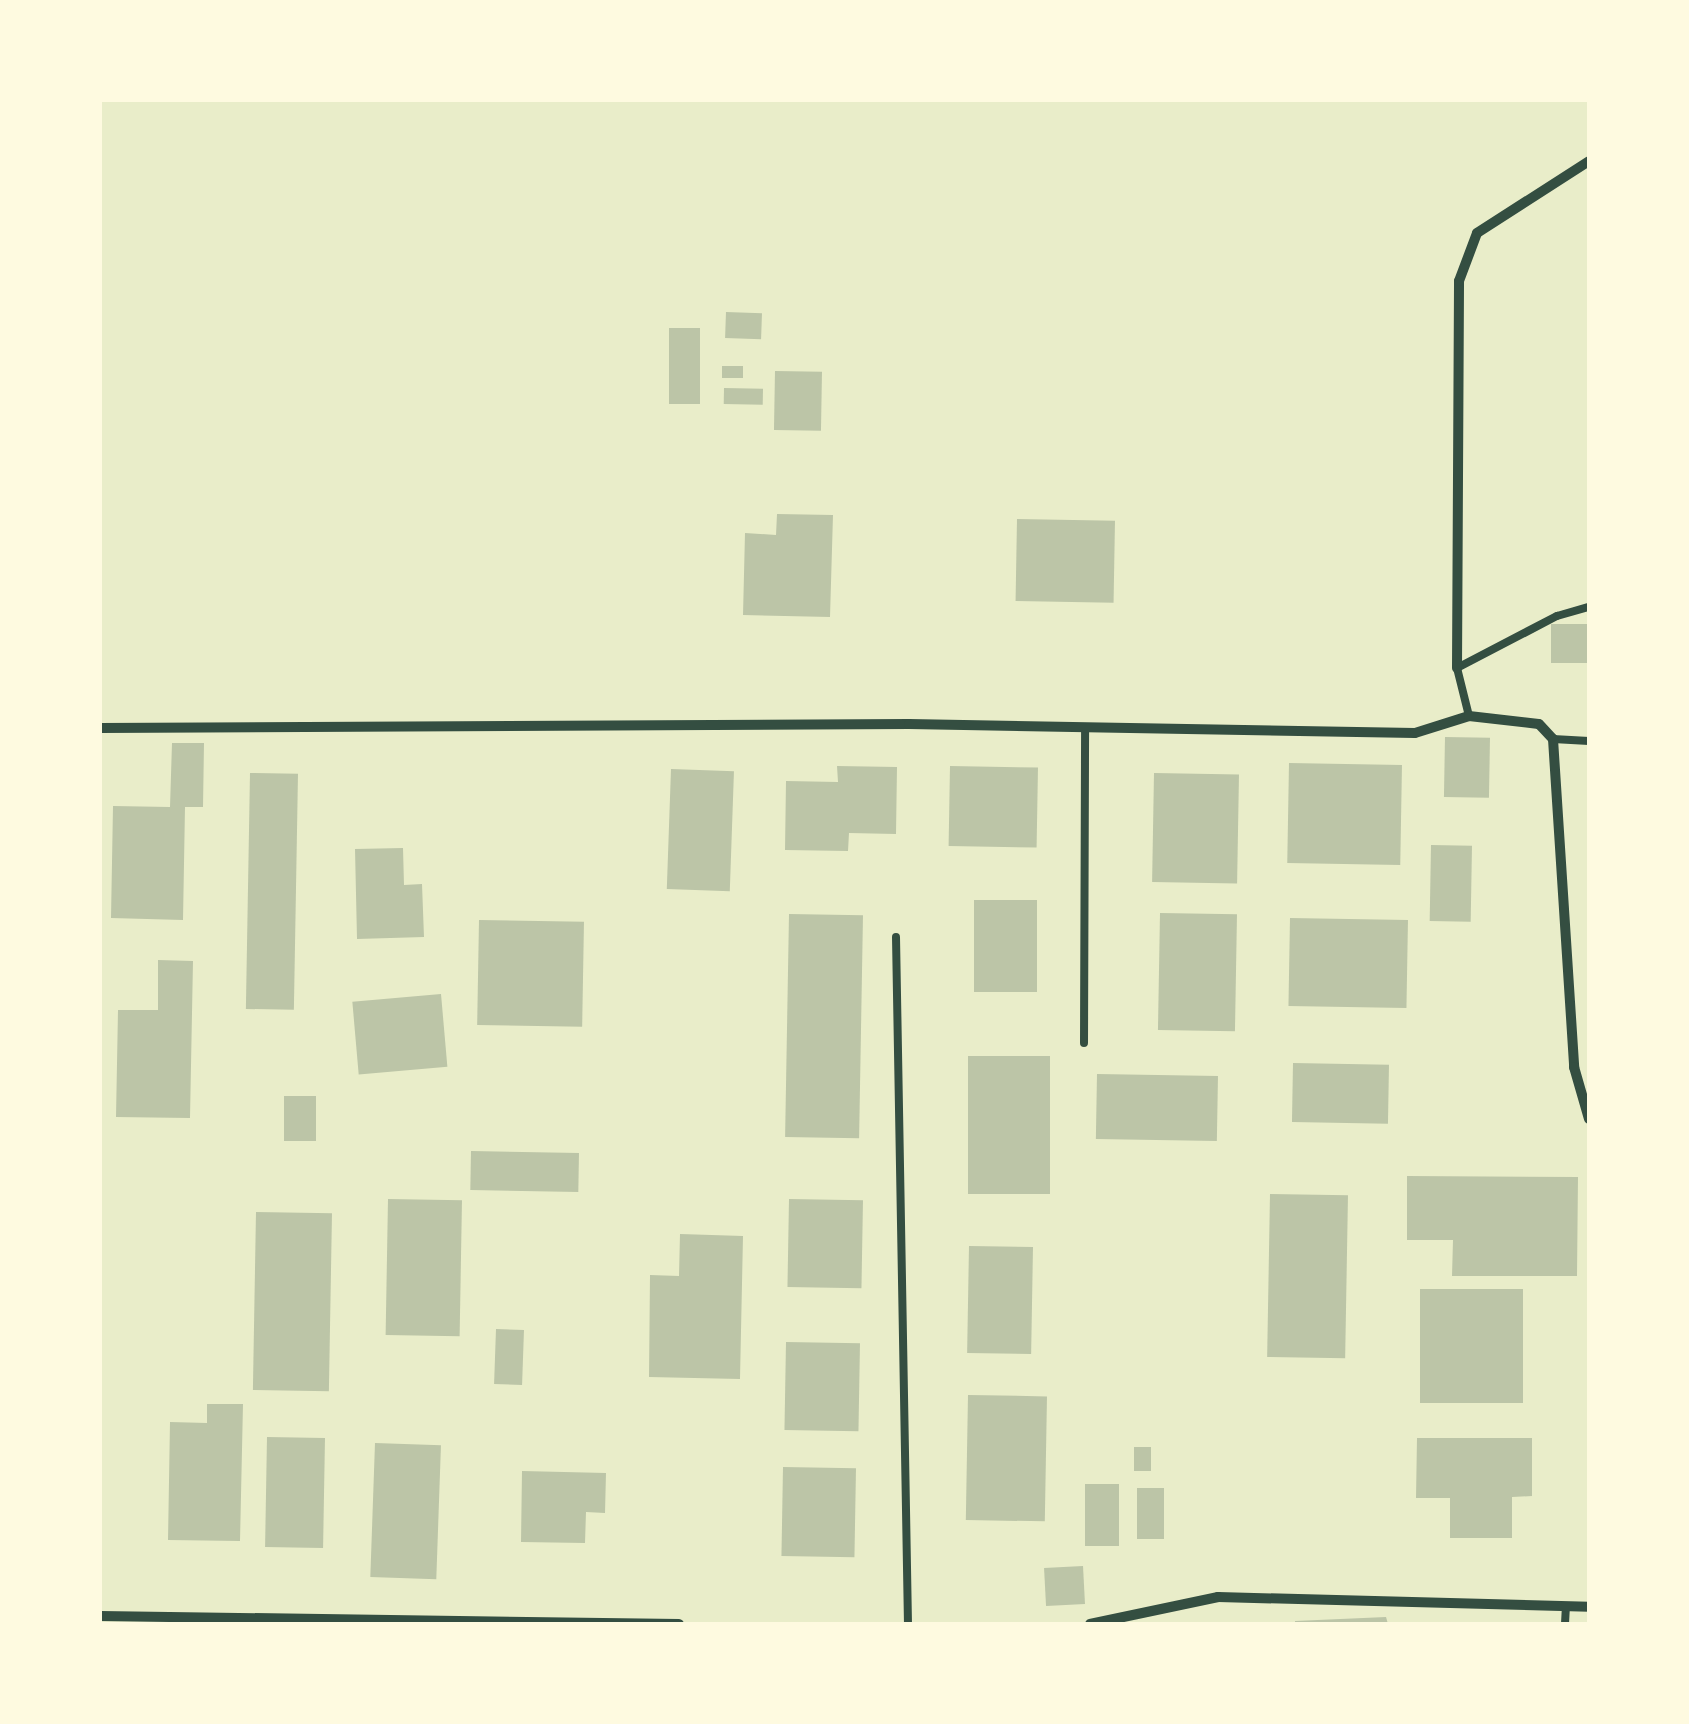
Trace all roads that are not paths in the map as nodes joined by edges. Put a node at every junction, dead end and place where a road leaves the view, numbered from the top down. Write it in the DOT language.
graph roads {
  1 [pos="1589,161"];
  2 [pos="1589,608"];
  3 [pos="1457,668"];
  4 [pos="1469,716"];
  5 [pos="1085,727"];
  6 [pos="100,728"];
  7 [pos="1553,739"];
  8 [pos="1589,741"];
  9 [pos="896,937"];
  10 [pos="1084,1044"];
  11 [pos="1589,1119"];
  12 [pos="1566,1606"];
  13 [pos="1589,1606"];
  14 [pos="100,1616"];
  15 [pos="679,1624"];
  16 [pos="908,1624"];
  17 [pos="1090,1624"];
  18 [pos="1564,1624"];
  1 -- 3 [label="street"];
  2 -- 3 [label="lane"];
  3 -- 4 [label="lane"];
  4 -- 5 [label="street"];
  4 -- 7 [label="street"];
  5 -- 6 [label="street"];
  5 -- 10 [label="lane"];
  7 -- 8 [label="lane"];
  7 -- 11 [label="street"];
  9 -- 16 [label="lane"];
  12 -- 13 [label="street"];
  12 -- 17 [label="street"];
  12 -- 18 [label="lane"];
  14 -- 15 [label="street"];
}
